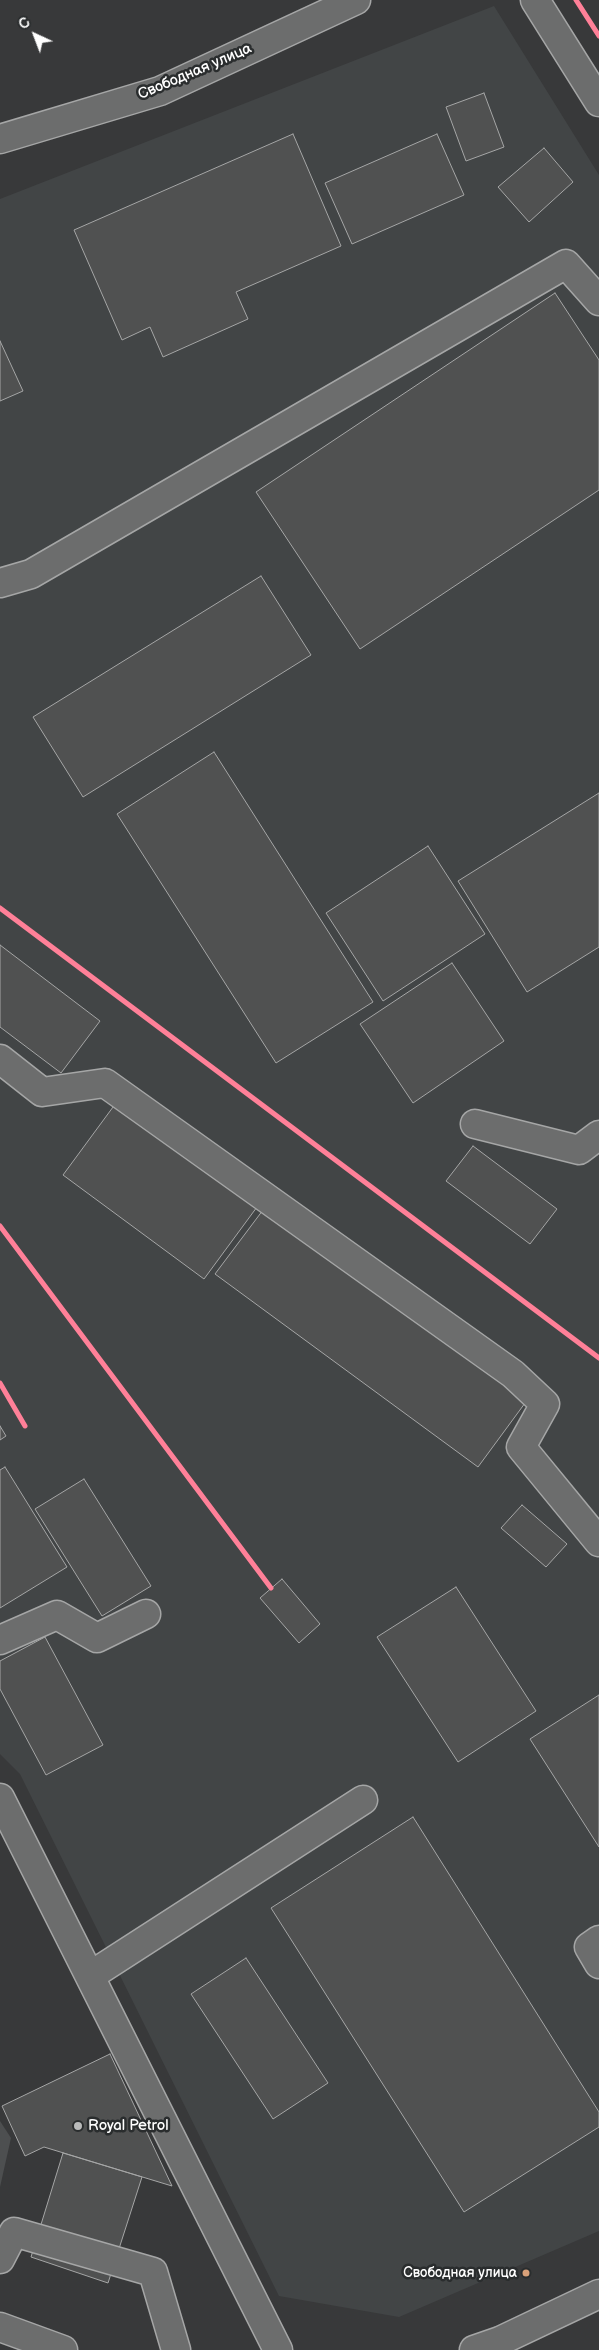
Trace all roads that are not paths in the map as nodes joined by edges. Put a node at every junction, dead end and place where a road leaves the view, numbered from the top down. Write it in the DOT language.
graph roads {
  1 [pos="356,0"];
  2 [pos="535,0"];
  3 [pos="599,102"];
  4 [pos="0,139"];
  5 [pos="599,301"];
  6 [pos="0,583"];
  7 [pos="0,1059"];
  8 [pos="475,1124"];
  9 [pos="599,1135"];
  10 [pos="599,1542"];
  11 [pos="146,1614"];
  12 [pos="0,1640"];
  13 [pos="0,1798"];
  14 [pos="364,1800"];
  15 [pos="599,1940"];
  16 [pos="599,1964"];
  17 [pos="90,1976"];
  18 [pos="0,2259"];
  19 [pos="599,2294"];
  20 [pos="0,2326"];
  21 [pos="64,2350"];
  22 [pos="176,2350"];
  23 [pos="278,2350"];
  24 [pos="474,2350"];
  1 -- 4 [label="street, Свободная улица"];
  2 -- 3 [label="street"];
  5 -- 6 [label="street"];
  7 -- 10 [label="street"];
  8 -- 9 [label="street"];
  11 -- 12 [label="street"];
  13 -- 17 [label="street"];
  14 -- 17 [label="street"];
  15 -- 16 [label="street"];
  17 -- 23 [label="street"];
  18 -- 22 [label="street"];
  19 -- 24 [label="street"];
  20 -- 21 [label="street"];
}
